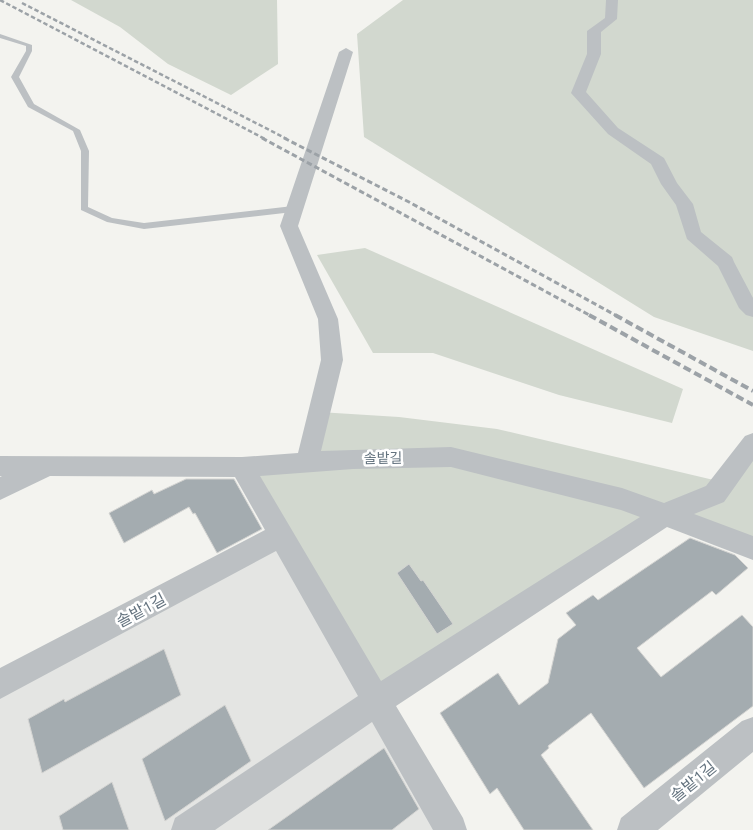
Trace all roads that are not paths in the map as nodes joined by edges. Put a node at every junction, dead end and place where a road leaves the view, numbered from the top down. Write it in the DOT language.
graph roads {
  1 [pos="612,0"];
  2 [pos="0,36"];
  3 [pos="346,52"];
  4 [pos="293,209"];
  5 [pos="753,310"];
  6 [pos="753,443"];
  7 [pos="307,462"];
  8 [pos="51,465"];
  9 [pos="0,466"];
  10 [pos="242,467"];
  11 [pos="0,489"];
  12 [pos="664,515"];
  13 [pos="281,535"];
  14 [pos="753,548"];
  15 [pos="0,684"];
  16 [pos="377,701"];
  17 [pos="753,732"];
  18 [pos="187,830"];
  19 [pos="451,830"];
  20 [pos="633,830"];
  1 -- 5 [label="street"];
  2 -- 4 [label="lane"];
  3 -- 4 [label="street"];
  4 -- 7 [label="street"];
  6 -- 12 [label="street"];
  7 -- 10 [label="street, 솔밭길"];
  7 -- 12 [label="street, 솔밭길"];
  8 -- 9 [label="street, 솔밭길"];
  8 -- 10 [label="street, 솔밭길"];
  8 -- 11 [label="street"];
  10 -- 13 [label="street"];
  12 -- 14 [label="street, 솔밭길"];
  12 -- 16 [label="street"];
  13 -- 15 [label="street, 솔밭1길"];
  13 -- 16 [label="street"];
  16 -- 18 [label="street"];
  16 -- 19 [label="street"];
  17 -- 20 [label="street, 솔밭1길"];
}
